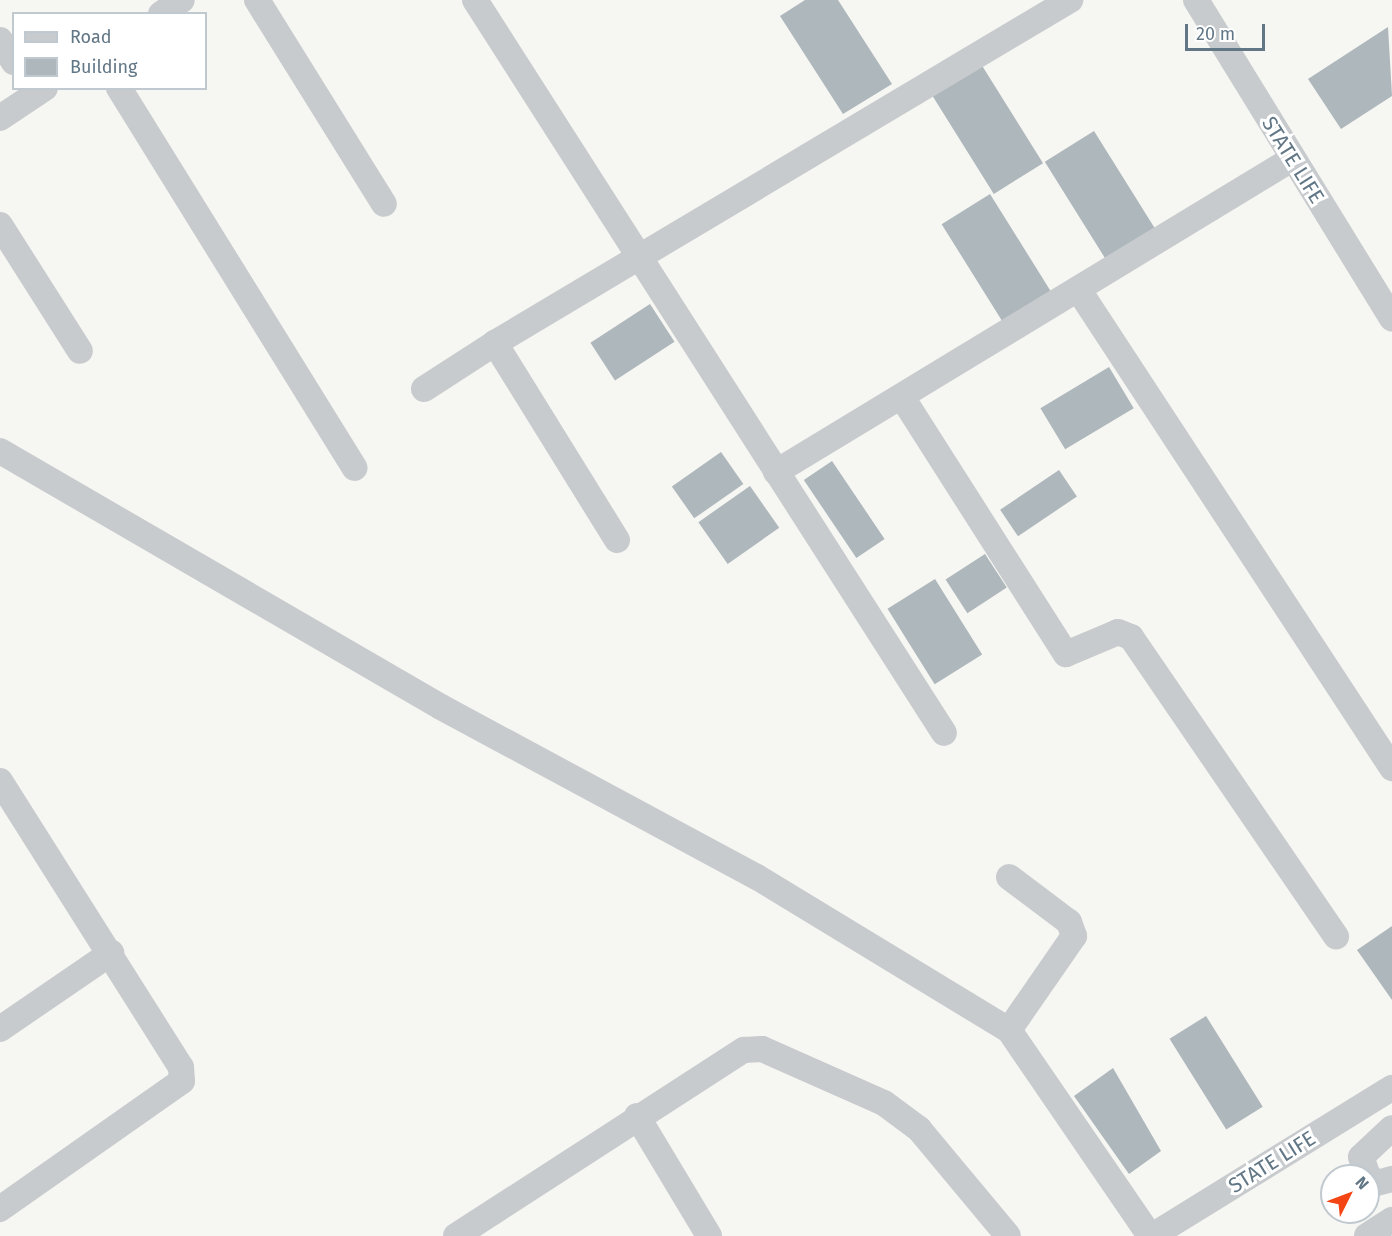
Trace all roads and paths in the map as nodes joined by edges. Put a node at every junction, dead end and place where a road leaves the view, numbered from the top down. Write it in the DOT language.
graph roads {
  1 [pos="182,0"];
  2 [pos="257,0"];
  3 [pos="475,0"];
  4 [pos="1070,0"];
  5 [pos="1203,3"];
  6 [pos="164,12"];
  7 [pos="0,40"];
  8 [pos="12,59"];
  9 [pos="120,90"];
  10 [pos="36,91"];
  11 [pos="0,118"];
  12 [pos="1292,159"];
  13 [pos="384,204"];
  14 [pos="0,225"];
  15 [pos="638,258"];
  16 [pos="1078,289"];
  17 [pos="1392,320"];
  18 [pos="495,343"];
  19 [pos="80,351"];
  20 [pos="424,389"];
  21 [pos="902,397"];
  22 [pos="0,451"];
  23 [pos="355,468"];
  24 [pos="776,472"];
  25 [pos="617,540"];
  26 [pos="944,733"];
  27 [pos="1392,768"];
  28 [pos="0,782"];
  29 [pos="1009,877"];
  30 [pos="1336,936"];
  31 [pos="111,953"];
  32 [pos="0,1029"];
  33 [pos="1009,1030"];
  34 [pos="1392,1088"];
  35 [pos="637,1116"];
  36 [pos="1392,1128"];
  37 [pos="1364,1164"];
  38 [pos="0,1209"];
  39 [pos="1392,1220"];
  40 [pos="456,1236"];
  41 [pos="709,1236"];
  42 [pos="1008,1236"];
  43 [pos="1151,1236"];
  44 [pos="1366,1236"];
  1 -- 6 [label="street"];
  2 -- 13 [label="street"];
  3 -- 15 [label="street"];
  4 -- 15 [label="street"];
  5 -- 12 [label="street, STATE LIFE"];
  7 -- 8 [label="street"];
  9 -- 23 [label="street"];
  10 -- 11 [label="street"];
  12 -- 16 [label="street"];
  12 -- 17 [label="street, STATE LIFE"];
  14 -- 19 [label="street"];
  15 -- 18 [label="street"];
  15 -- 24 [label="street"];
  16 -- 21 [label="street"];
  16 -- 27 [label="street"];
  18 -- 20 [label="street"];
  18 -- 25 [label="street"];
  21 -- 24 [label="street"];
  21 -- 30 [label="street"];
  22 -- 33 [label="street"];
  24 -- 26 [label="street"];
  28 -- 31 [label="street"];
  29 -- 33 [label="street"];
  31 -- 32 [label="street"];
  31 -- 38 [label="street"];
  33 -- 43 [label="street"];
  34 -- 43 [label="street, STATE LIFE"];
  35 -- 40 [label="street"];
  35 -- 41 [label="street"];
  35 -- 42 [label="street"];
  36 -- 37 [label="street"];
  39 -- 44 [label="street"];
}
